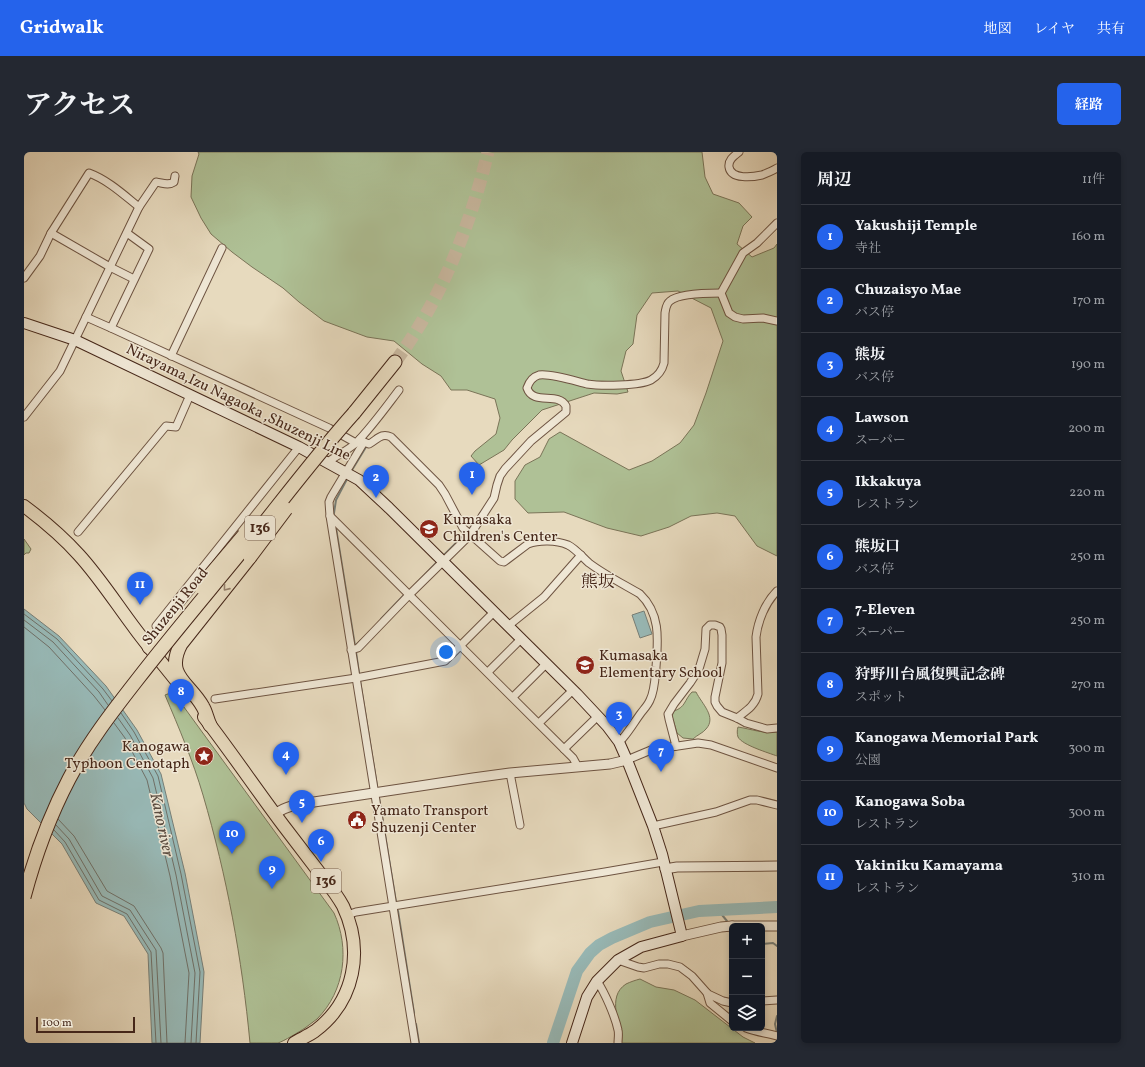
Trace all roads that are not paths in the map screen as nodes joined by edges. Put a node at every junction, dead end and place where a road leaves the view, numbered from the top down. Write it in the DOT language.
graph roads {
  1 [pos="739,152"];
  2 [pos="777,168"];
  3 [pos="175,176"];
  4 [pos="139,207"];
  5 [pos="777,223"];
  6 [pos="52,233"];
  7 [pos="127,233"];
  8 [pos="222,248"];
  9 [pos="110,267"];
  10 [pos="24,278"];
  11 [pos="134,279"];
  12 [pos="721,293"];
  13 [pos="86,317"];
  14 [pos="777,321"];
  15 [pos="24,323"];
  16 [pos="111,328"];
  17 [pos="75,340"];
  18 [pos="171,356"];
  19 [pos="395,362"];
  20 [pos="399,390"];
  21 [pos="190,395"];
  22 [pos="354,413"];
  23 [pos="24,417"];
  24 [pos="332,438"];
  25 [pos="360,441"];
  26 [pos="299,447"];
  27 [pos="328,462"];
  28 [pos="346,472"];
  29 [pos="24,506"];
  30 [pos="330,516"];
  31 [pos="78,532"];
  32 [pos="470,535"];
  33 [pos="581,555"];
  34 [pos="443,561"];
  35 [pos="206,564"];
  36 [pos="777,591"];
  37 [pos="410,594"];
  38 [pos="494,612"];
  39 [pos="508,626"];
  40 [pos="161,627"];
  41 [pos="521,639"];
  42 [pos="181,644"];
  43 [pos="461,645"];
  44 [pos="150,647"];
  45 [pos="351,650"];
  46 [pos="158,658"];
  47 [pos="546,664"];
  48 [pos="488,672"];
  49 [pos="356,678"];
  50 [pos="573,690"];
  51 [pos="513,697"];
  52 [pos="215,698"];
  53 [pos="598,716"];
  54 [pos="738,718"];
  55 [pos="539,723"];
  56 [pos="210,725"];
  57 [pos="777,728"];
  58 [pos="619,742"];
  59 [pos="676,746"];
  60 [pos="564,749"];
  61 [pos="628,760"];
  62 [pos="578,767"];
  63 [pos="777,768"];
  64 [pos="510,773"];
  65 [pos="374,794"];
  66 [pos="777,805"];
  67 [pos="275,814"];
  68 [pos="520,825"];
  69 [pos="653,826"];
  70 [pos="664,865"];
  71 [pos="777,866"];
  72 [pos="24,897"];
  73 [pos="392,906"];
  74 [pos="347,915"];
  75 [pos="729,926"];
  76 [pos="765,926"];
  77 [pos="777,926"];
  78 [pos="681,934"];
  79 [pos="618,960"];
  80 [pos="597,981"];
  81 [pos="707,993"];
  82 [pos="777,1000"];
  83 [pos="729,1002"];
  84 [pos="765,1002"];
  85 [pos="729,1019"];
  86 [pos="754,1031"];
  87 [pos="777,1036"];
  88 [pos="294,1043"];
  89 [pos="415,1043"];
  90 [pos="572,1043"];
  91 [pos="618,1043"];
  1 -- 2 [label="street"];
  3 -- 4 [label="street"];
  4 -- 6 [label="street"];
  4 -- 7 [label="street"];
  5 -- 12 [label="street"];
  6 -- 9 [label="street"];
  6 -- 10 [label="street"];
  7 -- 9 [label="street"];
  7 -- 11 [label="street"];
  8 -- 18 [label="street"];
  9 -- 11 [label="street"];
  9 -- 13 [label="street"];
  11 -- 16 [label="street"];
  12 -- 14 [label="street"];
  12 -- 32 [label="street"];
  13 -- 16 [label="street"];
  13 -- 17 [label="street"];
  15 -- 17 [label="main road, Nirayama,Izu Nagaoka ,Shuzenji Line"];
  16 -- 18 [label="street"];
  17 -- 21 [label="main road, Nirayama,Izu Nagaoka ,Shuzenji Line"];
  17 -- 23 [label="street"];
  18 -- 25 [label="street"];
  19 -- 22 [label="highway, Shuzenji Road / 136"];
  20 -- 25 [label="street"];
  21 -- 26 [label="main road, Nirayama,Izu Nagaoka ,Shuzenji Line"];
  21 -- 31 [label="street"];
  22 -- 24 [label="highway, Shuzenji Road / 136, bridge"];
  22 -- 42 [label="highway, one-way, bridge"];
  24 -- 40 [label="highway, bridge"];
  24 -- 72 [label="highway, Shuzenji Road / 136, bridge"];
  25 -- 27 [label="street"];
  25 -- 28 [label="street"];
  25 -- 32 [label="street"];
  26 -- 27 [label="main road, Nirayama,Izu Nagaoka ,Shuzenji Line"];
  26 -- 35 [label="street"];
  27 -- 28 [label="main road, Nirayama,Izu Nagaoka ,Shuzenji Line"];
  28 -- 30 [label="street"];
  28 -- 34 [label="main road, Nirayama,Izu Nagaoka ,Shuzenji Line"];
  29 -- 44 [label="highway, 136"];
  30 -- 37 [label="street"];
  30 -- 45 [label="street"];
  32 -- 33 [label="street"];
  32 -- 34 [label="street"];
  33 -- 39 [label="street"];
  33 -- 58 [label="street"];
  34 -- 37 [label="street"];
  34 -- 38 [label="main road, Nirayama,Izu Nagaoka ,Shuzenji Line"];
  35 -- 40 [label="street"];
  35 -- 40 [label="street"];
  36 -- 54 [label="street"];
  37 -- 43 [label="street"];
  37 -- 45 [label="street"];
  38 -- 39 [label="main road, Nirayama,Izu Nagaoka ,Shuzenji Line"];
  38 -- 43 [label="street"];
  39 -- 41 [label="main road, Nirayama,Izu Nagaoka ,Shuzenji Line"];
  40 -- 44 [label="highway"];
  41 -- 47 [label="main road, Nirayama,Izu Nagaoka ,Shuzenji Line"];
  41 -- 48 [label="street"];
  42 -- 46 [label="highway"];
  42 -- 56 [label="highway"];
  43 -- 48 [label="street"];
  43 -- 49 [label="street"];
  44 -- 46 [label="highway, 136"];
  45 -- 49 [label="street"];
  46 -- 56 [label="highway, 136"];
  47 -- 50 [label="main road, Nirayama,Izu Nagaoka ,Shuzenji Line"];
  47 -- 51 [label="street"];
  48 -- 51 [label="street"];
  49 -- 52 [label="street"];
  49 -- 65 [label="street"];
  50 -- 53 [label="main road, Nirayama,Izu Nagaoka ,Shuzenji Line"];
  50 -- 55 [label="street"];
  51 -- 55 [label="street"];
  53 -- 58 [label="main road, Nirayama,Izu Nagaoka ,Shuzenji Line"];
  53 -- 60 [label="street"];
  54 -- 57 [label="street"];
  54 -- 59 [label="street"];
  55 -- 60 [label="street"];
  56 -- 67 [label="highway, 136"];
  58 -- 61 [label="main road, Nirayama,Izu Nagaoka ,Shuzenji Line"];
  59 -- 61 [label="street"];
  59 -- 63 [label="street"];
  60 -- 62 [label="street"];
  61 -- 62 [label="street"];
  61 -- 69 [label="main road, Nirayama,Izu Nagaoka ,Shuzenji Line"];
  62 -- 64 [label="street"];
  64 -- 65 [label="street"];
  64 -- 68 [label="street"];
  65 -- 67 [label="street"];
  65 -- 73 [label="street"];
  66 -- 69 [label="street"];
  67 -- 74 [label="highway, 136"];
  69 -- 70 [label="main road, Nirayama,Izu Nagaoka ,Shuzenji Line"];
  70 -- 71 [label="street"];
  70 -- 73 [label="street"];
  70 -- 78 [label="main road, Nirayama,Izu Nagaoka ,Shuzenji Line"];
  73 -- 74 [label="street"];
  73 -- 89 [label="street"];
  74 -- 88 [label="highway, 136"];
  75 -- 78 [label="street"];
  76 -- 77 [label="street"];
  78 -- 79 [label="main road"];
  79 -- 80 [label="main road"];
  79 -- 81 [label="street"];
  80 -- 90 [label="main road"];
  80 -- 91 [label="street"];
  81 -- 83 [label="street"];
  81 -- 85 [label="street"];
  82 -- 84 [label="street"];
  86 -- 87 [label="street"];
}
